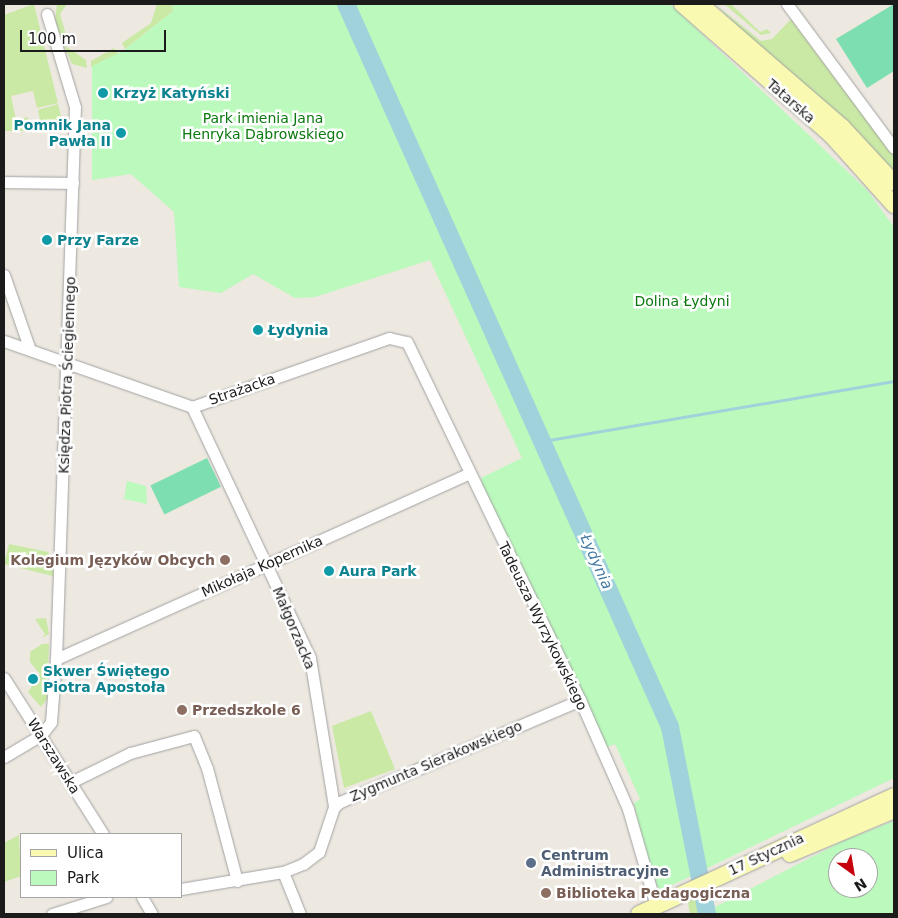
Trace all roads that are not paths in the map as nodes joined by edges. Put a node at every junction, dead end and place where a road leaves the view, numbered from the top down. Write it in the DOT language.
graph roads {
  1 [pos="682,4"];
  2 [pos="700,4"];
  3 [pos="788,4"];
  4 [pos="47,14"];
  5 [pos="894,148"];
  6 [pos="4,182"];
  7 [pos="894,183"];
  8 [pos="73,184"];
  9 [pos="894,205"];
  10 [pos="4,275"];
  11 [pos="4,341"];
  12 [pos="29,348"];
  13 [pos="414,352"];
  14 [pos="65,364"];
  15 [pos="192,406"];
  16 [pos="468,474"];
  17 [pos="267,564"];
  18 [pos="56,659"];
  19 [pos="4,678"];
  20 [pos="580,700"];
  21 [pos="41,735"];
  22 [pos="4,757"];
  23 [pos="71,782"];
  24 [pos="894,796"];
  25 [pos="334,807"];
  26 [pos="894,810"];
  27 [pos="102,833"];
  28 [pos="283,872"];
  29 [pos="723,880"];
  30 [pos="237,881"];
  31 [pos="182,889"];
  32 [pos="103,898"];
  33 [pos="146,898"];
  34 [pos="660,910"];
  35 [pos="52,914"];
  36 [pos="152,914"];
  37 [pos="300,914"];
  38 [pos="639,914"];
  1 -- 9 [label="main road, Tatarska"];
  2 -- 7 [label="main road, Tatarska"];
  3 -- 5 [label="street"];
  4 -- 8 [label="street, Księdza Piotra Ściegiennego"];
  6 -- 8 [label="street"];
  8 -- 14 [label="street, Księdza Piotra Ściegiennego"];
  10 -- 12 [label="street"];
  11 -- 12 [label="street, Strażacka"];
  12 -- 14 [label="street, Strażacka"];
  13 -- 15 [label="street, Strażacka"];
  13 -- 16 [label="street, Tadeusza Wyrzykowskiego"];
  14 -- 15 [label="street, Strażacka"];
  14 -- 18 [label="street, Księdza Piotra Ściegiennego"];
  15 -- 17 [label="street, Małgorzacka"];
  16 -- 17 [label="street, Mikołaja Kopernika"];
  16 -- 20 [label="street, Tadeusza Wyrzykowskiego"];
  17 -- 18 [label="street, Mikołaja Kopernika"];
  17 -- 25 [label="street, Małgorzacka"];
  18 -- 21 [label="street, Księdza Piotra Ściegiennego"];
  19 -- 21 [label="street, Warszawska"];
  20 -- 25 [label="street, Zygmunta Sierakowskiego"];
  20 -- 34 [label="street, Tadeusza Wyrzykowskiego"];
  21 -- 22 [label="street"];
  21 -- 23 [label="street, Warszawska"];
  23 -- 27 [label="street, Warszawska"];
  23 -- 30 [label="street"];
  24 -- 29 [label="main road, 17 Stycznia"];
  25 -- 28 [label="street, Zygmunta Sierakowskiego"];
  26 -- 29 [label="main road, 17 Stycznia"];
  28 -- 30 [label="street, Zygmunta Sierakowskiego"];
  28 -- 37 [label="street"];
  29 -- 34 [label="main road, 17 Stycznia"];
  30 -- 31 [label="street, Zygmunta Sierakowskiego"];
  32 -- 35 [label="street"];
  33 -- 36 [label="street"];
  34 -- 38 [label="main road, 17 Stycznia"];
}
